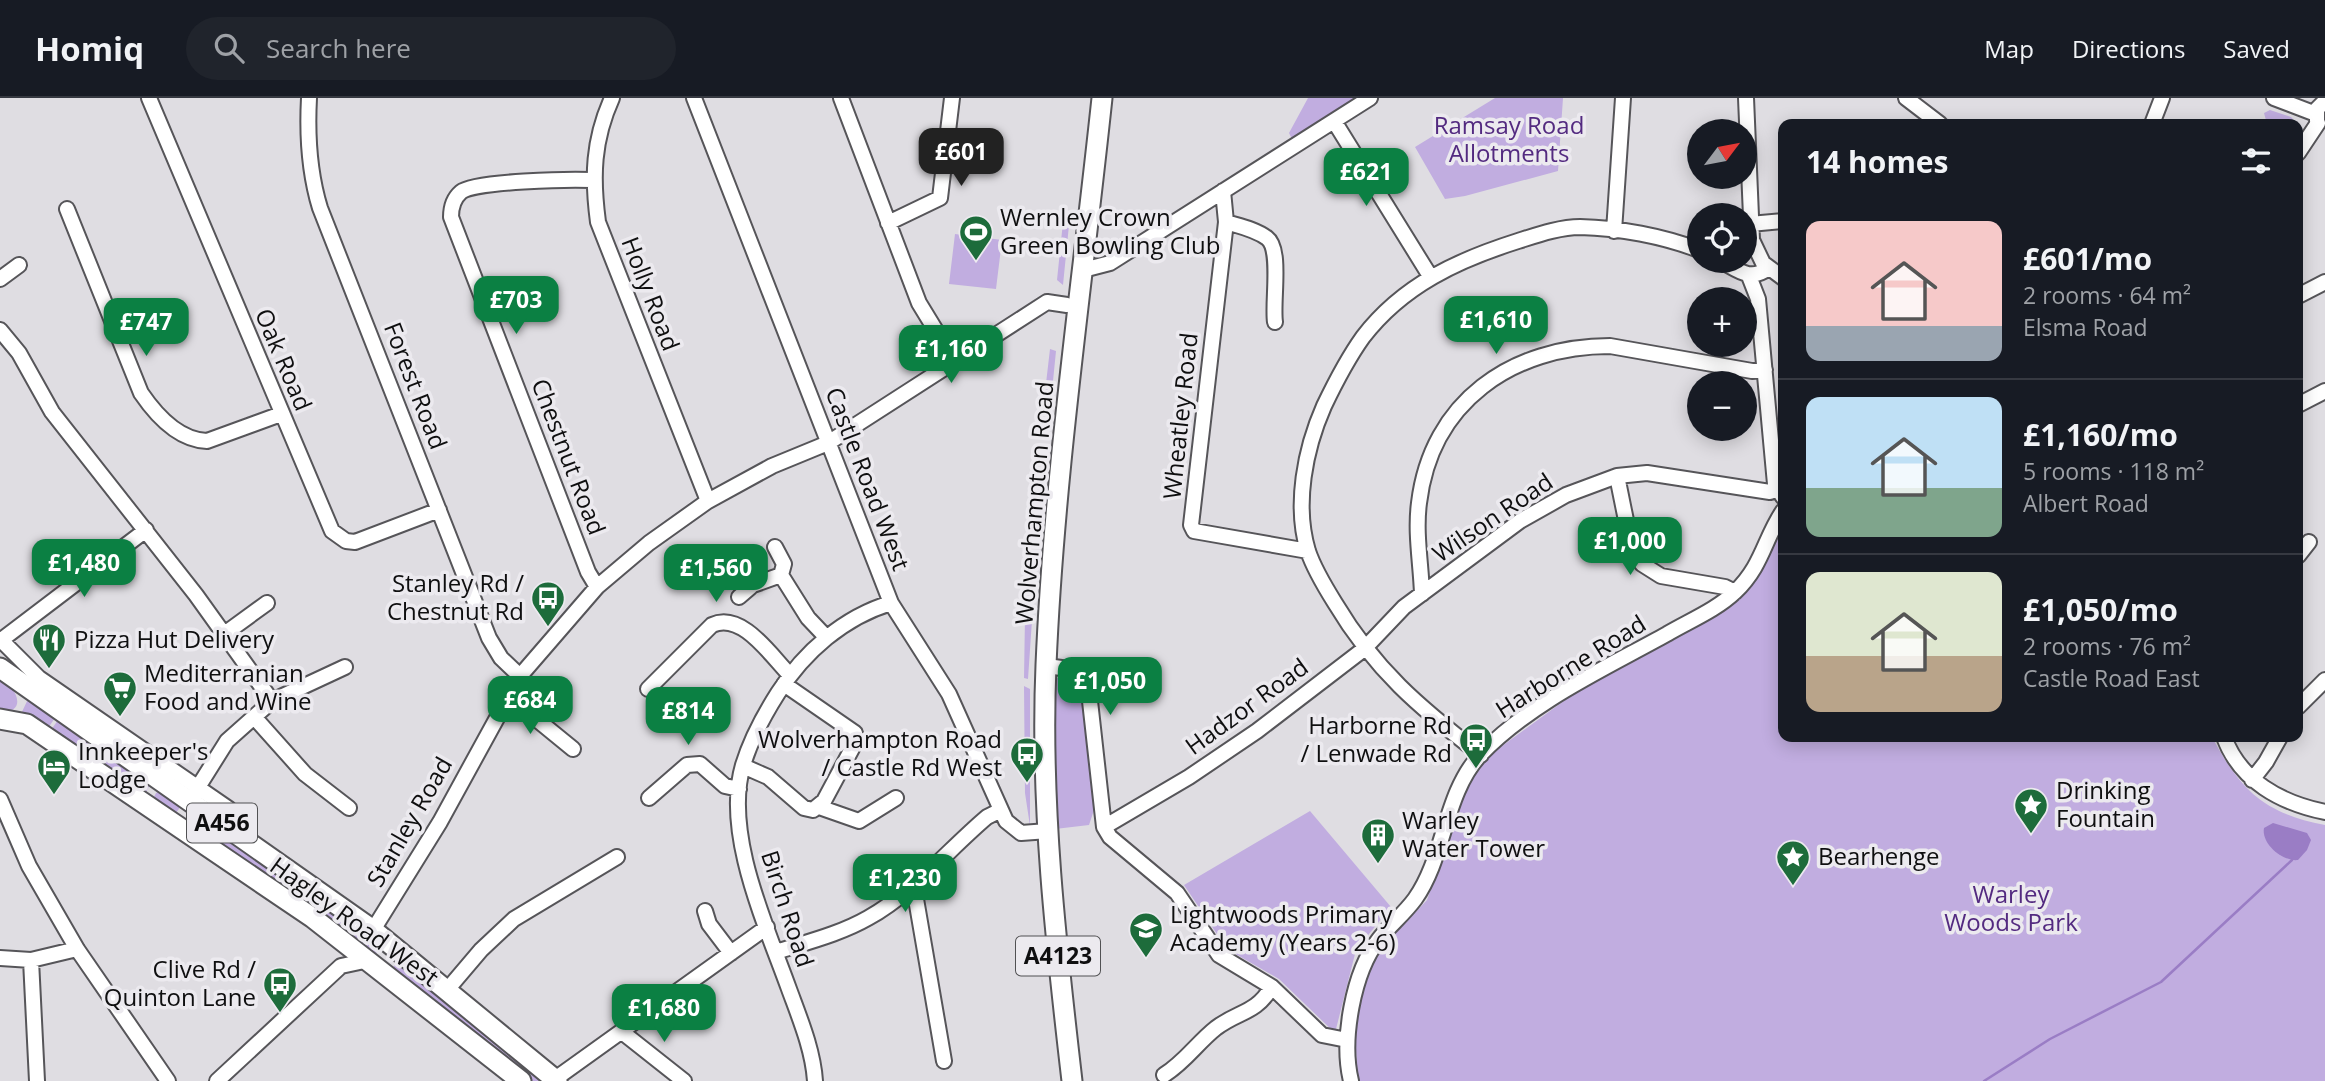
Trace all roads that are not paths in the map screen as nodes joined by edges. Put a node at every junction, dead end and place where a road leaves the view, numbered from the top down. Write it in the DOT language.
graph roads {
  1 [pos="149,98"];
  2 [pos="309,98"];
  3 [pos="612,98"];
  4 [pos="694,98"];
  5 [pos="841,98"];
  6 [pos="952,98"];
  7 [pos="1089,98"];
  8 [pos="1101,98"];
  9 [pos="1370,98"];
  10 [pos="1623,98"];
  11 [pos="1746,98"];
  12 [pos="1906,98"];
  13 [pos="2162,98"];
  14 [pos="2274,98"];
  15 [pos="2322,117"];
  16 [pos="1933,119"];
  17 [pos="2154,119"];
  18 [pos="1334,121"];
  19 [pos="2303,146"];
  20 [pos="592,180"];
  21 [pos="1223,191"];
  22 [pos="1749,203"];
  23 [pos="67,209"];
  24 [pos="1778,221"];
  25 [pos="1226,222"];
  26 [pos="888,223"];
  27 [pos="1757,223"];
  28 [pos="1614,231"];
  29 [pos="1687,247"];
  30 [pos="1757,251"];
  31 [pos="19,265"];
  32 [pos="1083,270"];
  33 [pos="1743,273"];
  34 [pos="1749,273"];
  35 [pos="1776,273"];
  36 [pos="1430,276"];
  37 [pos="0,279"];
  38 [pos="2325,282"];
  39 [pos="2303,293"];
  40 [pos="1758,299"];
  41 [pos="1067,304"];
  42 [pos="1275,322"];
  43 [pos="0,330"];
  44 [pos="955,362"];
  45 [pos="1765,370"];
  46 [pos="2325,391"];
  47 [pos="2303,402"];
  48 [pos="281,414"];
  49 [pos="828,443"];
  50 [pos="1778,470"];
  51 [pos="1618,476"];
  52 [pos="1778,493"];
  53 [pos="708,502"];
  54 [pos="439,510"];
  55 [pos="1778,522"];
  56 [pos="146,530"];
  57 [pos="2309,542"];
  58 [pos="775,547"];
  59 [pos="2303,550"];
  60 [pos="1308,551"];
  61 [pos="781,575"];
  62 [pos="597,587"];
  63 [pos="1735,592"];
  64 [pos="1422,594"];
  65 [pos="738,597"];
  66 [pos="267,603"];
  67 [pos="891,603"];
  68 [pos="1404,607"];
  69 [pos="223,635"];
  70 [pos="826,637"];
  71 [pos="0,640"];
  72 [pos="1364,649"];
  73 [pos="1041,666"];
  74 [pos="345,667"];
  75 [pos="0,668"];
  76 [pos="520,676"];
  77 [pos="787,679"];
  78 [pos="2325,680"];
  79 [pos="25,687"];
  80 [pos="648,690"];
  81 [pos="508,696"];
  82 [pos="272,701"];
  83 [pos="2303,702"];
  84 [pos="255,718"];
  85 [pos="4,719"];
  86 [pos="89,723"];
  87 [pos="2227,742"];
  88 [pos="2277,742"];
  89 [pos="573,749"];
  90 [pos="1481,755"];
  91 [pos="743,766"];
  92 [pos="2252,780"];
  93 [pos="167,785"];
  94 [pos="739,789"];
  95 [pos="194,797"];
  96 [pos="649,798"];
  97 [pos="0,799"];
  98 [pos="897,800"];
  99 [pos="819,807"];
  100 [pos="151,808"];
  101 [pos="349,808"];
  102 [pos="1001,810"];
  103 [pos="2325,812"];
  104 [pos="1104,827"];
  105 [pos="180,828"];
  106 [pos="1042,832"];
  107 [pos="617,857"];
  108 [pos="910,887"];
  109 [pos="705,911"];
  110 [pos="767,927"];
  111 [pos="372,930"];
  112 [pos="341,939"];
  113 [pos="77,949"];
  114 [pos="776,952"];
  115 [pos="731,953"];
  116 [pos="0,958"];
  117 [pos="369,960"];
  118 [pos="31,961"];
  119 [pos="341,966"];
  120 [pos="1272,987"];
  121 [pos="447,990"];
  122 [pos="622,1032"];
  123 [pos="1347,1040"];
  124 [pos="944,1061"];
  125 [pos="1164,1075"];
  126 [pos="556,1080"];
  127 [pos="37,1081"];
  128 [pos="168,1081"];
  129 [pos="217,1081"];
  130 [pos="521,1081"];
  131 [pos="684,1081"];
  132 [pos="815,1081"];
  133 [pos="1059,1081"];
  134 [pos="1072,1081"];
  135 [pos="1350,1081"];
  1 -- 48 [label="street, Oak Road"];
  2 -- 54 [label="street, Forest Road"];
  3 -- 20 [label="street, Holly Road"];
  4 -- 49 [label="street, Castle Road West"];
  5 -- 26 [label="street"];
  6 -- 26 [label="street"];
  7 -- 41 [label="highway, Wolverhampton Road / A4123"];
  8 -- 32 [label="highway, Wolverhampton Road / A4123"];
  9 -- 18 [label="street"];
  10 -- 28 [label="street"];
  11 -- 22 [label="street"];
  12 -- 16 [label="street"];
  13 -- 17 [label="street"];
  14 -- 15 [label="street"];
  15 -- 19 [label="street"];
  18 -- 21 [label="street"];
  18 -- 36 [label="street"];
  20 -- 53 [label="street, Holly Road"];
  20 -- 62 [label="street, Chestnut Road"];
  21 -- 25 [label="street, Wheatley Road"];
  21 -- 32 [label="street"];
  23 -- 48 [label="street"];
  24 -- 27 [label="street"];
  25 -- 42 [label="street"];
  25 -- 60 [label="street, Wheatley Road"];
  26 -- 44 [label="street"];
  28 -- 29 [label="street"];
  28 -- 36 [label="street"];
  30 -- 35 [label="street"];
  31 -- 37 [label="street"];
  32 -- 41 [label="highway"];
  32 -- 73 [label="highway, Wolverhampton Road / A4123"];
  33 -- 40 [label="street"];
  34 -- 35 [label="street"];
  35 -- 40 [label="street"];
  36 -- 60 [label="street"];
  38 -- 39 [label="street"];
  40 -- 45 [label="street"];
  41 -- 44 [label="street, Stanley Road"];
  41 -- 73 [label="highway, Wolverhampton Road / A4123"];
  43 -- 56 [label="street"];
  44 -- 49 [label="street, Stanley Road"];
  45 -- 50 [label="street"];
  45 -- 64 [label="street"];
  46 -- 47 [label="street"];
  48 -- 54 [label="street, Oak Road"];
  49 -- 53 [label="street, Stanley Road"];
  49 -- 67 [label="street, Castle Road West"];
  51 -- 52 [label="street, Wilson Road"];
  51 -- 63 [label="street"];
  51 -- 64 [label="street, Wilson Road"];
  53 -- 62 [label="street, Stanley Road"];
  54 -- 76 [label="street, Forest Road"];
  55 -- 63 [label="street, Harborne Road"];
  56 -- 69 [label="street"];
  56 -- 71 [label="street"];
  57 -- 59 [label="street"];
  58 -- 61 [label="street"];
  60 -- 72 [label="street"];
  61 -- 65 [label="street"];
  61 -- 70 [label="street"];
  62 -- 76 [label="street, Stanley Road"];
  63 -- 90 [label="street, Harborne Road"];
  64 -- 68 [label="street, Wilson Road"];
  66 -- 69 [label="street"];
  67 -- 70 [label="street, Birch Road"];
  67 -- 102 [label="street, Castle Road West"];
  68 -- 72 [label="street, Hadzor Road"];
  69 -- 82 [label="street"];
  70 -- 77 [label="street, Birch Road"];
  71 -- 86 [label="street, Hagley Road West"];
  72 -- 90 [label="street"];
  72 -- 104 [label="street, Hadzor Road"];
  73 -- 104 [label="street"];
  73 -- 106 [label="highway, Wolverhampton Road / A4123"];
  74 -- 82 [label="street"];
  75 -- 79 [label="highway, A456"];
  76 -- 81 [label="street, Stanley Road"];
  77 -- 80 [label="street"];
  77 -- 91 [label="street, Birch Road"];
  77 -- 99 [label="street"];
  78 -- 83 [label="street"];
  79 -- 85 [label="highway, A456"];
  79 -- 86 [label="highway, Hagley Road West / A456"];
  81 -- 89 [label="street"];
  81 -- 111 [label="street, Stanley Road"];
  82 -- 84 [label="street"];
  84 -- 95 [label="street"];
  84 -- 101 [label="street"];
  85 -- 100 [label="highway, Hagley Road West / A456"];
  86 -- 93 [label="highway, Hagley Road West / A456"];
  86 -- 95 [label="street, Hagley Road West"];
  87 -- 92 [label="street"];
  88 -- 92 [label="street"];
  90 -- 123 [label="street, Harborne Road"];
  91 -- 94 [label="street, Birch Road"];
  91 -- 99 [label="street"];
  92 -- 103 [label="street"];
  93 -- 95 [label="highway, Hagley Road West / A456"];
  93 -- 100 [label="highway"];
  94 -- 96 [label="street"];
  94 -- 110 [label="street, Birch Road"];
  95 -- 105 [label="highway"];
  95 -- 111 [label="highway, Hagley Road West / A456"];
  97 -- 113 [label="street"];
  98 -- 99 [label="street"];
  100 -- 105 [label="highway, Hagley Road West / A456"];
  102 -- 106 [label="street, Castle Road West"];
  102 -- 108 [label="street"];
  104 -- 120 [label="street"];
  105 -- 112 [label="highway, Hagley Road West / A456"];
  106 -- 133 [label="highway, Wolverhampton Road / A4123"];
  106 -- 134 [label="highway, Wolverhampton Road / A4123"];
  107 -- 121 [label="street"];
  108 -- 114 [label="street"];
  108 -- 124 [label="street"];
  109 -- 115 [label="street"];
  110 -- 114 [label="street, Birch Road"];
  110 -- 115 [label="street"];
  111 -- 112 [label="highway"];
  111 -- 117 [label="highway"];
  111 -- 121 [label="highway, Hagley Road West / A456"];
  112 -- 117 [label="highway, Hagley Road West / A456"];
  112 -- 119 [label="street"];
  113 -- 118 [label="street"];
  113 -- 128 [label="street"];
  114 -- 132 [label="street, Birch Road"];
  115 -- 122 [label="street"];
  116 -- 118 [label="street"];
  117 -- 119 [label="street"];
  117 -- 130 [label="highway, Hagley Road West / A456"];
  118 -- 127 [label="street"];
  119 -- 129 [label="street"];
  120 -- 123 [label="street"];
  120 -- 125 [label="street"];
  121 -- 126 [label="highway, Hagley Road West / A456"];
  122 -- 126 [label="street"];
  122 -- 131 [label="street"];
  123 -- 135 [label="street, Harborne Road"];
}
